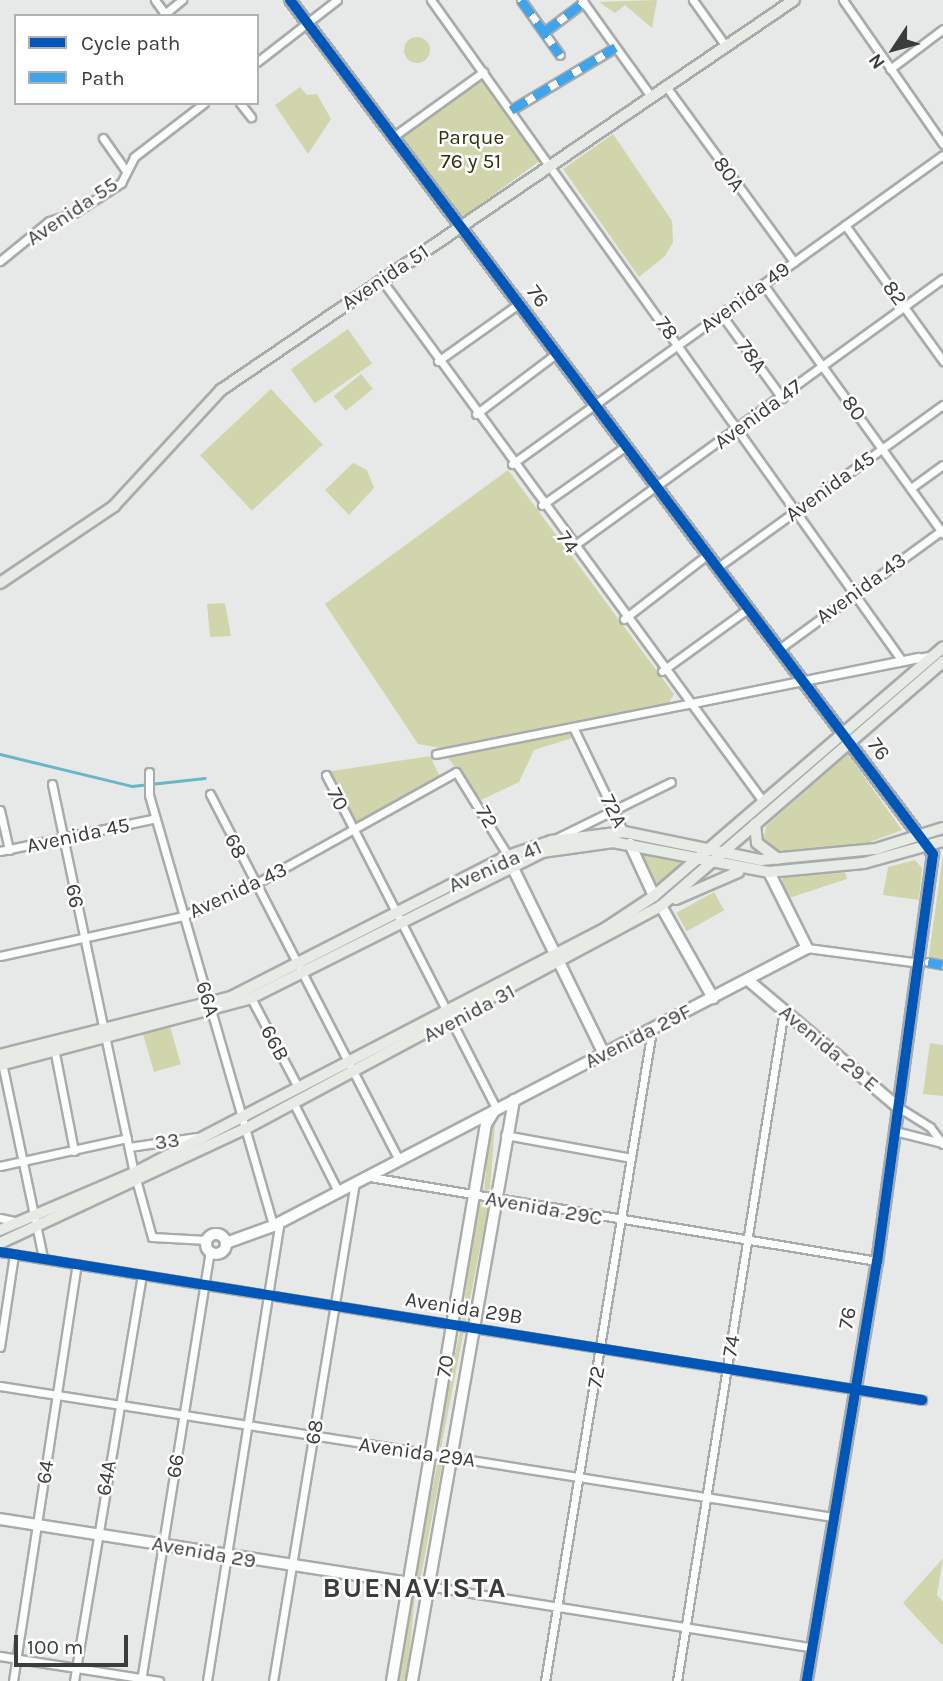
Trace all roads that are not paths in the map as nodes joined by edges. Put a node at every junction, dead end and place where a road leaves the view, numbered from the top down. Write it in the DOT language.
graph roads {
  1 [pos="182,0"];
  2 [pos="290,0"];
  3 [pos="338,0"];
  4 [pos="430,0"];
  5 [pos="521,0"];
  6 [pos="693,0"];
  7 [pos="794,0"];
  8 [pos="842,0"];
  9 [pos="583,1"];
  10 [pos="165,14"];
  11 [pos="307,23"];
  12 [pos="943,29"];
  13 [pos="544,32"];
  14 [pos="725,45"];
  15 [pos="616,47"];
  16 [pos="560,55"];
  17 [pos="259,60"];
  18 [pos="890,69"];
  19 [pos="483,72"];
  20 [pos="665,85"];
  21 [pos="650,95"];
  22 [pos="202,105"];
  23 [pos="242,105"];
  24 [pos="511,110"];
  25 [pos="251,117"];
  26 [pos="394,136"];
  27 [pos="103,138"];
  28 [pos="943,144"];
  29 [pos="943,155"];
  30 [pos="550,163"];
  31 [pos="125,169"];
  32 [pos="845,225"];
  33 [pos="461,226"];
  34 [pos="0,261"];
  35 [pos="794,262"];
  36 [pos="943,278"];
  37 [pos="382,279"];
  38 [pos="763,284"];
  39 [pos="520,303"];
  40 [pos="905,306"];
  41 [pos="721,314"];
  42 [pos="679,344"];
  43 [pos="556,353"];
  44 [pos="438,361"];
  45 [pos="943,361"];
  46 [pos="823,366"];
  47 [pos="782,398"];
  48 [pos="594,405"];
  49 [pos="943,405"];
  50 [pos="476,414"];
  51 [pos="739,428"];
  52 [pos="626,446"];
  53 [pos="882,449"];
  54 [pos="512,464"];
  55 [pos="943,465"];
  56 [pos="657,486"];
  57 [pos="911,488"];
  58 [pos="542,505"];
  59 [pos="798,509"];
  60 [pos="942,531"];
  61 [pos="572,547"];
  62 [pos="708,554"];
  63 [pos="718,567"];
  64 [pos="0,583"];
  65 [pos="857,590"];
  66 [pos="749,608"];
  67 [pos="624,619"];
  68 [pos="943,647"];
  69 [pos="779,649"];
  70 [pos="943,653"];
  71 [pos="931,656"];
  72 [pos="900,658"];
  73 [pos="943,662"];
  74 [pos="662,671"];
  75 [pos="802,680"];
  76 [pos="686,704"];
  77 [pos="573,727"];
  78 [pos="841,731"];
  79 [pos="849,741"];
  80 [pos="436,754"];
  81 [pos="149,772"];
  82 [pos="456,772"];
  83 [pos="326,775"];
  84 [pos="671,782"];
  85 [pos="52,784"];
  86 [pos="210,794"];
  87 [pos="762,800"];
  88 [pos="612,809"];
  89 [pos="0,810"];
  90 [pos="156,818"];
  91 [pos="755,824"];
  92 [pos="943,828"];
  93 [pos="354,830"];
  94 [pos="624,832"];
  95 [pos="924,835"];
  96 [pos="64,840"];
  97 [pos="551,841"];
  98 [pos="943,841"];
  99 [pos="629,844"];
  100 [pos="928,847"];
  101 [pos="9,850"];
  102 [pos="0,851"];
  103 [pos="706,851"];
  104 [pos="721,854"];
  105 [pos="778,859"];
  106 [pos="510,860"];
  107 [pos="695,861"];
  108 [pos="709,864"];
  109 [pos="741,871"];
  110 [pos="769,872"];
  111 [pos="255,884"];
  112 [pos="658,901"];
  113 [pos="184,916"];
  114 [pos="398,917"];
  115 [pos="83,937"];
  116 [pos="807,948"];
  117 [pos="0,956"];
  118 [pos="558,959"];
  119 [pos="924,963"];
  120 [pos="943,965"];
  121 [pos="300,969"];
  122 [pos="748,979"];
  123 [pos="251,998"];
  124 [pos="713,998"];
  125 [pos="211,1008"];
  126 [pos="446,1010"];
  127 [pos="784,1010"];
  128 [pos="452,1023"];
  129 [pos="652,1030"];
  130 [pos="105,1034"];
  131 [pos="54,1048"];
  132 [pos="604,1054"];
  133 [pos="1,1059"];
  134 [pos="348,1061"];
  135 [pos="354,1072"];
  136 [pos="298,1087"];
  137 [pos="515,1099"];
  138 [pos="293,1104"];
  139 [pos="898,1107"];
  140 [pos="496,1108"];
  141 [pos="241,1117"];
  142 [pos="506,1119"];
  143 [pos="245,1129"];
  144 [pos="895,1131"];
  145 [pos="505,1135"];
  146 [pos="205,1136"];
  147 [pos="127,1138"];
  148 [pos="942,1143"];
  149 [pos="129,1147"];
  150 [pos="74,1151"];
  151 [pos="631,1158"];
  152 [pos="398,1159"];
  153 [pos="23,1161"];
  154 [pos="0,1166"];
  155 [pos="367,1176"];
  156 [pos="135,1178"];
  157 [pos="355,1182"];
  158 [pos="338,1191"];
  159 [pos="475,1195"];
  160 [pos="495,1199"];
  161 [pos="0,1218"];
  162 [pos="619,1221"];
  163 [pos="20,1222"];
  164 [pos="35,1222"];
  165 [pos="276,1224"];
  166 [pos="0,1230"];
  167 [pos="207,1240"];
  168 [pos="749,1242"];
  169 [pos="0,1243"];
  170 [pos="226,1243"];
  171 [pos="0,1252"];
  172 [pos="210,1252"];
  173 [pos="14,1254"];
  174 [pos="43,1258"];
  175 [pos="877,1261"];
  176 [pos="78,1264"];
  177 [pos="142,1275"];
  178 [pos="205,1286"];
  179 [pos="271,1297"];
  180 [pos="335,1306"];
  181 [pos="452,1325"];
  182 [pos="472,1329"];
  183 [pos="0,1347"];
  184 [pos="601,1349"];
  185 [pos="727,1370"];
  186 [pos="0,1386"];
  187 [pos="855,1392"];
  188 [pos="57,1396"];
  189 [pos="922,1400"];
  190 [pos="119,1408"];
  191 [pos="183,1419"];
  192 [pos="251,1429"];
  193 [pos="313,1438"];
  194 [pos="429,1453"];
  195 [pos="450,1456"];
  196 [pos="578,1477"];
  197 [pos="706,1499"];
  198 [pos="833,1517"];
  199 [pos="0,1519"];
  200 [pos="37,1525"];
  201 [pos="97,1534"];
  202 [pos="160,1545"];
  203 [pos="228,1556"];
  204 [pos="292,1567"];
  205 [pos="407,1583"];
  206 [pos="428,1586"];
  207 [pos="558,1607"];
  208 [pos="684,1629"];
  209 [pos="813,1648"];
  210 [pos="0,1656"];
  211 [pos="16,1658"];
  212 [pos="77,1666"];
  213 [pos="141,1680"];
  214 [pos="13,1681"];
  215 [pos="74,1681"];
  216 [pos="159,1681"];
  217 [pos="207,1681"];
  218 [pos="273,1681"];
  219 [pos="392,1681"];
  220 [pos="412,1681"];
  221 [pos="545,1681"];
  222 [pos="677,1681"];
  223 [pos="807,1681"];
  1 -- 10 [label="street"];
  2 -- 11 [label="street, 76"];
  3 -- 11 [label="street"];
  4 -- 19 [label="street, 78"];
  5 -- 13 [label="street"];
  6 -- 14 [label="street"];
  7 -- 14 [label="main road, Avenida 51"];
  8 -- 18 [label="street"];
  9 -- 13 [label="street"];
  9 -- 15 [label="street"];
  11 -- 17 [label="street"];
  11 -- 26 [label="street, 76"];
  12 -- 18 [label="street"];
  13 -- 16 [label="street"];
  14 -- 20 [label="main road, Avenida 51"];
  15 -- 21 [label="street"];
  15 -- 24 [label="street"];
  18 -- 28 [label="street"];
  19 -- 24 [label="street, 78"];
  19 -- 26 [label="street"];
  20 -- 21 [label="main road, Avenida 51"];
  20 -- 35 [label="street, 80A"];
  21 -- 30 [label="main road, Avenida 51"];
  22 -- 31 [label="street, Avenida 55"];
  23 -- 25 [label="street"];
  24 -- 30 [label="street, 78"];
  26 -- 33 [label="street, 76"];
  27 -- 31 [label="street"];
  29 -- 32 [label="street, Avenida 49"];
  30 -- 33 [label="main road, Avenida 51"];
  30 -- 42 [label="street, 78"];
  31 -- 34 [label="street, Avenida 55"];
  32 -- 35 [label="street, Avenida 49"];
  32 -- 40 [label="street, 82"];
  33 -- 37 [label="main road, Avenida 51"];
  33 -- 39 [label="street, 76"];
  35 -- 38 [label="street, Avenida 49"];
  36 -- 40 [label="street, Avenida 47"];
  37 -- 44 [label="street, 74"];
  37 -- 64 [label="main road, Avenida 51"];
  38 -- 41 [label="street, Avenida 49"];
  38 -- 46 [label="street, 80"];
  39 -- 43 [label="street, 76"];
  39 -- 44 [label="street"];
  40 -- 45 [label="street, 82"];
  40 -- 46 [label="street, Avenida 47"];
  41 -- 42 [label="street, Avenida 49"];
  41 -- 47 [label="street, 78A"];
  42 -- 48 [label="street, Avenida 49"];
  42 -- 51 [label="street, 78"];
  43 -- 48 [label="street, 76"];
  43 -- 50 [label="street"];
  44 -- 50 [label="street, 74"];
  46 -- 47 [label="street, Avenida 47"];
  46 -- 53 [label="street, 80"];
  47 -- 51 [label="street, Avenida 47"];
  48 -- 52 [label="street, 76"];
  48 -- 54 [label="street, Avenida 49"];
  49 -- 53 [label="street, Avenida 45"];
  50 -- 54 [label="street, 74"];
  51 -- 56 [label="street, Avenida 47"];
  51 -- 59 [label="street, 78"];
  52 -- 56 [label="street, 76"];
  52 -- 58 [label="street"];
  53 -- 57 [label="street, 80"];
  53 -- 59 [label="street, Avenida 45"];
  54 -- 58 [label="street, 74"];
  55 -- 57 [label="street"];
  56 -- 61 [label="street, Avenida 47"];
  56 -- 62 [label="street, 76"];
  57 -- 60 [label="street, 80"];
  58 -- 61 [label="street, 74"];
  59 -- 63 [label="street, Avenida 45"];
  59 -- 65 [label="street, 78"];
  60 -- 65 [label="street, Avenida 43"];
  61 -- 67 [label="street, 74"];
  62 -- 63 [label="street, 76"];
  62 -- 67 [label="street"];
  63 -- 66 [label="street, 76"];
  65 -- 69 [label="street, Avenida 43"];
  65 -- 72 [label="street, 78"];
  66 -- 69 [label="street, 76"];
  66 -- 74 [label="street"];
  67 -- 74 [label="street, 74"];
  68 -- 71 [label="main road"];
  69 -- 75 [label="street, 76"];
  70 -- 71 [label="street"];
  71 -- 72 [label="street"];
  71 -- 75 [label="street"];
  71 -- 78 [label="main road"];
  72 -- 75 [label="street"];
  73 -- 79 [label="main road"];
  74 -- 76 [label="street, 74"];
  75 -- 76 [label="street"];
  75 -- 78 [label="street, 76"];
  76 -- 77 [label="street"];
  76 -- 87 [label="street, 74"];
  77 -- 80 [label="street"];
  77 -- 88 [label="street, 72A"];
  78 -- 79 [label="street, 76"];
  78 -- 87 [label="main road"];
  79 -- 91 [label="main road"];
  79 -- 95 [label="street, 76"];
  81 -- 90 [label="street, 66A"];
  82 -- 93 [label="street, Avenida 43"];
  82 -- 106 [label="street, 72"];
  83 -- 93 [label="street, 70"];
  84 -- 88 [label="street"];
  85 -- 96 [label="street, 66"];
  86 -- 111 [label="street, 68"];
  87 -- 103 [label="main road"];
  88 -- 94 [label="street, 72A"];
  88 -- 97 [label="street"];
  89 -- 101 [label="street"];
  90 -- 96 [label="street, Avenida 45"];
  90 -- 113 [label="street, 66A"];
  91 -- 104 [label="main road"];
  91 -- 105 [label="main road"];
  92 -- 95 [label="main road"];
  93 -- 111 [label="street, Avenida 43"];
  93 -- 114 [label="street, 70"];
  94 -- 97 [label="main road, Avenida 41"];
  94 -- 99 [label="street, 72A"];
  94 -- 103 [label="main road, Avenida 41"];
  95 -- 100 [label="street, 76"];
  95 -- 105 [label="main road"];
  96 -- 101 [label="street, Avenida 45"];
  96 -- 115 [label="street, 66"];
  97 -- 106 [label="main road, Avenida 41"];
  98 -- 100 [label="main road"];
  99 -- 106 [label="main road, Avenida 41"];
  99 -- 107 [label="main road, Avenida 41"];
  99 -- 112 [label="street, 72A"];
  100 -- 110 [label="main road"];
  100 -- 119 [label="street, 76"];
  101 -- 102 [label="street, Avenida 45"];
  103 -- 104 [label="main road"];
  103 -- 107 [label="main road, Avenida 31"];
  104 -- 105 [label="main road"];
  104 -- 108 [label="main road"];
  106 -- 114 [label="main road, Avenida 41"];
  106 -- 118 [label="street, 72"];
  107 -- 108 [label="main road, Avenida 41"];
  107 -- 112 [label="main road, Avenida 31"];
  108 -- 109 [label="main road"];
  108 -- 112 [label="main road, Avenida 31"];
  109 -- 110 [label="main road"];
  109 -- 112 [label="main road"];
  110 -- 116 [label="street"];
  111 -- 113 [label="street, Avenida 43"];
  111 -- 121 [label="street, 68"];
  112 -- 118 [label="main road, Avenida 31"];
  112 -- 124 [label="street, 72A"];
  113 -- 115 [label="street, Avenida 43"];
  113 -- 125 [label="street, 66A"];
  114 -- 121 [label="main road, Avenida 41"];
  114 -- 126 [label="street, 70"];
  115 -- 117 [label="street, Avenida 43"];
  115 -- 130 [label="street, 66"];
  116 -- 119 [label="street"];
  116 -- 122 [label="street, Avenida 29F"];
  118 -- 126 [label="main road, Avenida 31"];
  118 -- 128 [label="main road, Avenida 31"];
  118 -- 132 [label="street, 72"];
  119 -- 120 [label="street"];
  119 -- 139 [label="street, 76"];
  121 -- 123 [label="main road, Avenida 41"];
  121 -- 125 [label="main road, Avenida 41"];
  121 -- 134 [label="street, 68"];
  122 -- 124 [label="street, Avenida 29F"];
  122 -- 127 [label="street, Avenida 29 E"];
  123 -- 125 [label="main road, Avenida 41"];
  123 -- 136 [label="street, 66B"];
  124 -- 129 [label="street, Avenida 29F"];
  125 -- 130 [label="main road, Avenida 41"];
  125 -- 141 [label="street, 66A"];
  126 -- 134 [label="main road, Avenida 31"];
  127 -- 139 [label="street, Avenida 29 E"];
  127 -- 168 [label="street, 74"];
  128 -- 135 [label="main road, Avenida 31"];
  128 -- 140 [label="street"];
  129 -- 132 [label="street, Avenida 29F"];
  129 -- 151 [label="street, 72"];
  130 -- 131 [label="main road, Avenida 41"];
  130 -- 147 [label="street, 66"];
  131 -- 133 [label="main road, Avenida 41"];
  131 -- 150 [label="street"];
  132 -- 137 [label="street, Avenida 29F"];
  133 -- 153 [label="street"];
  134 -- 135 [label="street, 68"];
  134 -- 136 [label="main road, Avenida 31"];
  135 -- 138 [label="main road, Avenida 31"];
  135 -- 152 [label="street, 68"];
  136 -- 141 [label="main road, Avenida 31"];
  137 -- 140 [label="street, Avenida 29F"];
  137 -- 142 [label="street, 70"];
  138 -- 143 [label="main road, Avenida 31"];
  138 -- 158 [label="street"];
  139 -- 144 [label="street, 76"];
  139 -- 148 [label="street, Avenida 29 E"];
  140 -- 142 [label="street"];
  140 -- 152 [label="street, Avenida 29F"];
  140 -- 159 [label="street, 70"];
  141 -- 143 [label="street, 66A"];
  141 -- 146 [label="main road, Avenida 31"];
  142 -- 145 [label="street, 70"];
  143 -- 156 [label="main road, Avenida 31"];
  143 -- 165 [label="street, 66A"];
  144 -- 148 [label="street, Avenida 29 E"];
  144 -- 175 [label="street, 76"];
  145 -- 151 [label="street"];
  145 -- 160 [label="street, 70"];
  146 -- 149 [label="street, 33"];
  146 -- 156 [label="main road, Avenida 31"];
  147 -- 149 [label="street, 66"];
  147 -- 150 [label="street"];
  149 -- 156 [label="street, 66"];
  150 -- 153 [label="street"];
  151 -- 162 [label="street, 72"];
  152 -- 155 [label="street, Avenida 29F"];
  153 -- 154 [label="street"];
  153 -- 164 [label="street"];
  155 -- 157 [label="street"];
  155 -- 159 [label="street, Avenida 29C"];
  156 -- 164 [label="main road, Avenida 31"];
  156 -- 167 [label="street, 66"];
  157 -- 158 [label="street"];
  157 -- 180 [label="street, 68"];
  158 -- 165 [label="street"];
  159 -- 160 [label="street, Avenida 29C"];
  159 -- 181 [label="street, 70"];
  160 -- 162 [label="street, Avenida 29C"];
  160 -- 182 [label="street, 70"];
  161 -- 163 [label="street"];
  162 -- 168 [label="street, Avenida 29C"];
  162 -- 184 [label="street, 72"];
  163 -- 164 [label="main road, Avenida 31"];
  163 -- 166 [label="main road, Avenida 31"];
  164 -- 169 [label="main road, Avenida 31"];
  164 -- 174 [label="street"];
  165 -- 170 [label="street"];
  165 -- 179 [label="street, 66A"];
  167 -- 170 [label="street"];
  167 -- 172 [label="street"];
  168 -- 175 [label="street, Avenida 29C"];
  168 -- 185 [label="street, 74"];
  170 -- 172 [label="street"];
  171 -- 173 [label="street, Avenida 29B"];
  172 -- 178 [label="street, 66"];
  173 -- 174 [label="street, Avenida 29B"];
  173 -- 183 [label="street"];
  174 -- 176 [label="street, Avenida 29B"];
  175 -- 187 [label="street, 76"];
  176 -- 177 [label="street, Avenida 29B"];
  176 -- 188 [label="street, 64"];
  177 -- 178 [label="street, Avenida 29B"];
  177 -- 190 [label="street, 64A"];
  178 -- 179 [label="street, Avenida 29B"];
  178 -- 191 [label="street, 66"];
  179 -- 180 [label="street, Avenida 29B"];
  179 -- 192 [label="street, 66A"];
  180 -- 181 [label="street, Avenida 29B"];
  180 -- 193 [label="street, 68"];
  181 -- 182 [label="street, Avenida 29B"];
  181 -- 194 [label="street, 70"];
  182 -- 184 [label="street, Avenida 29B"];
  182 -- 195 [label="street, 70"];
  184 -- 185 [label="street, Avenida 29B"];
  184 -- 196 [label="street, 72"];
  185 -- 187 [label="street, Avenida 29B"];
  185 -- 197 [label="street, 74"];
  186 -- 188 [label="street, Avenida 29A"];
  187 -- 189 [label="street, Avenida 29B"];
  187 -- 198 [label="street, 76"];
  188 -- 190 [label="street, Avenida 29A"];
  188 -- 200 [label="street, 64"];
  190 -- 191 [label="street, Avenida 29A"];
  190 -- 201 [label="street, 64A"];
  191 -- 192 [label="street, Avenida 29A"];
  191 -- 202 [label="street, 66"];
  192 -- 193 [label="street, Avenida 29A"];
  192 -- 203 [label="street, 66A"];
  193 -- 194 [label="street, Avenida 29A"];
  193 -- 204 [label="street, 68"];
  194 -- 195 [label="street, Avenida 29A"];
  194 -- 205 [label="street, 70"];
  195 -- 196 [label="street, Avenida 29A"];
  195 -- 206 [label="street, 70"];
  196 -- 197 [label="street, Avenida 29A"];
  196 -- 207 [label="street, 72"];
  197 -- 198 [label="street, Avenida 29A"];
  197 -- 208 [label="street, 74"];
  198 -- 209 [label="street, 76"];
  199 -- 200 [label="street, Avenida 29"];
  200 -- 201 [label="street, Avenida 29"];
  200 -- 211 [label="street, 64"];
  201 -- 202 [label="street, Avenida 29"];
  201 -- 212 [label="street, 64A"];
  202 -- 203 [label="street, Avenida 29"];
  202 -- 213 [label="street, 66"];
  203 -- 204 [label="street, Avenida 29"];
  203 -- 217 [label="street, 66A"];
  204 -- 205 [label="street, Avenida 29"];
  204 -- 218 [label="street, 68"];
  205 -- 206 [label="street, Avenida 29"];
  205 -- 219 [label="street, 70"];
  206 -- 207 [label="street"];
  206 -- 220 [label="street, 70"];
  207 -- 208 [label="street"];
  207 -- 221 [label="street, 72"];
  208 -- 209 [label="street"];
  208 -- 222 [label="street, 74"];
  209 -- 223 [label="street, 76"];
  210 -- 211 [label="street"];
  211 -- 212 [label="street"];
  211 -- 214 [label="street, 64"];
  212 -- 213 [label="street"];
  212 -- 215 [label="street, 64A"];
  213 -- 216 [label="street"];
}
